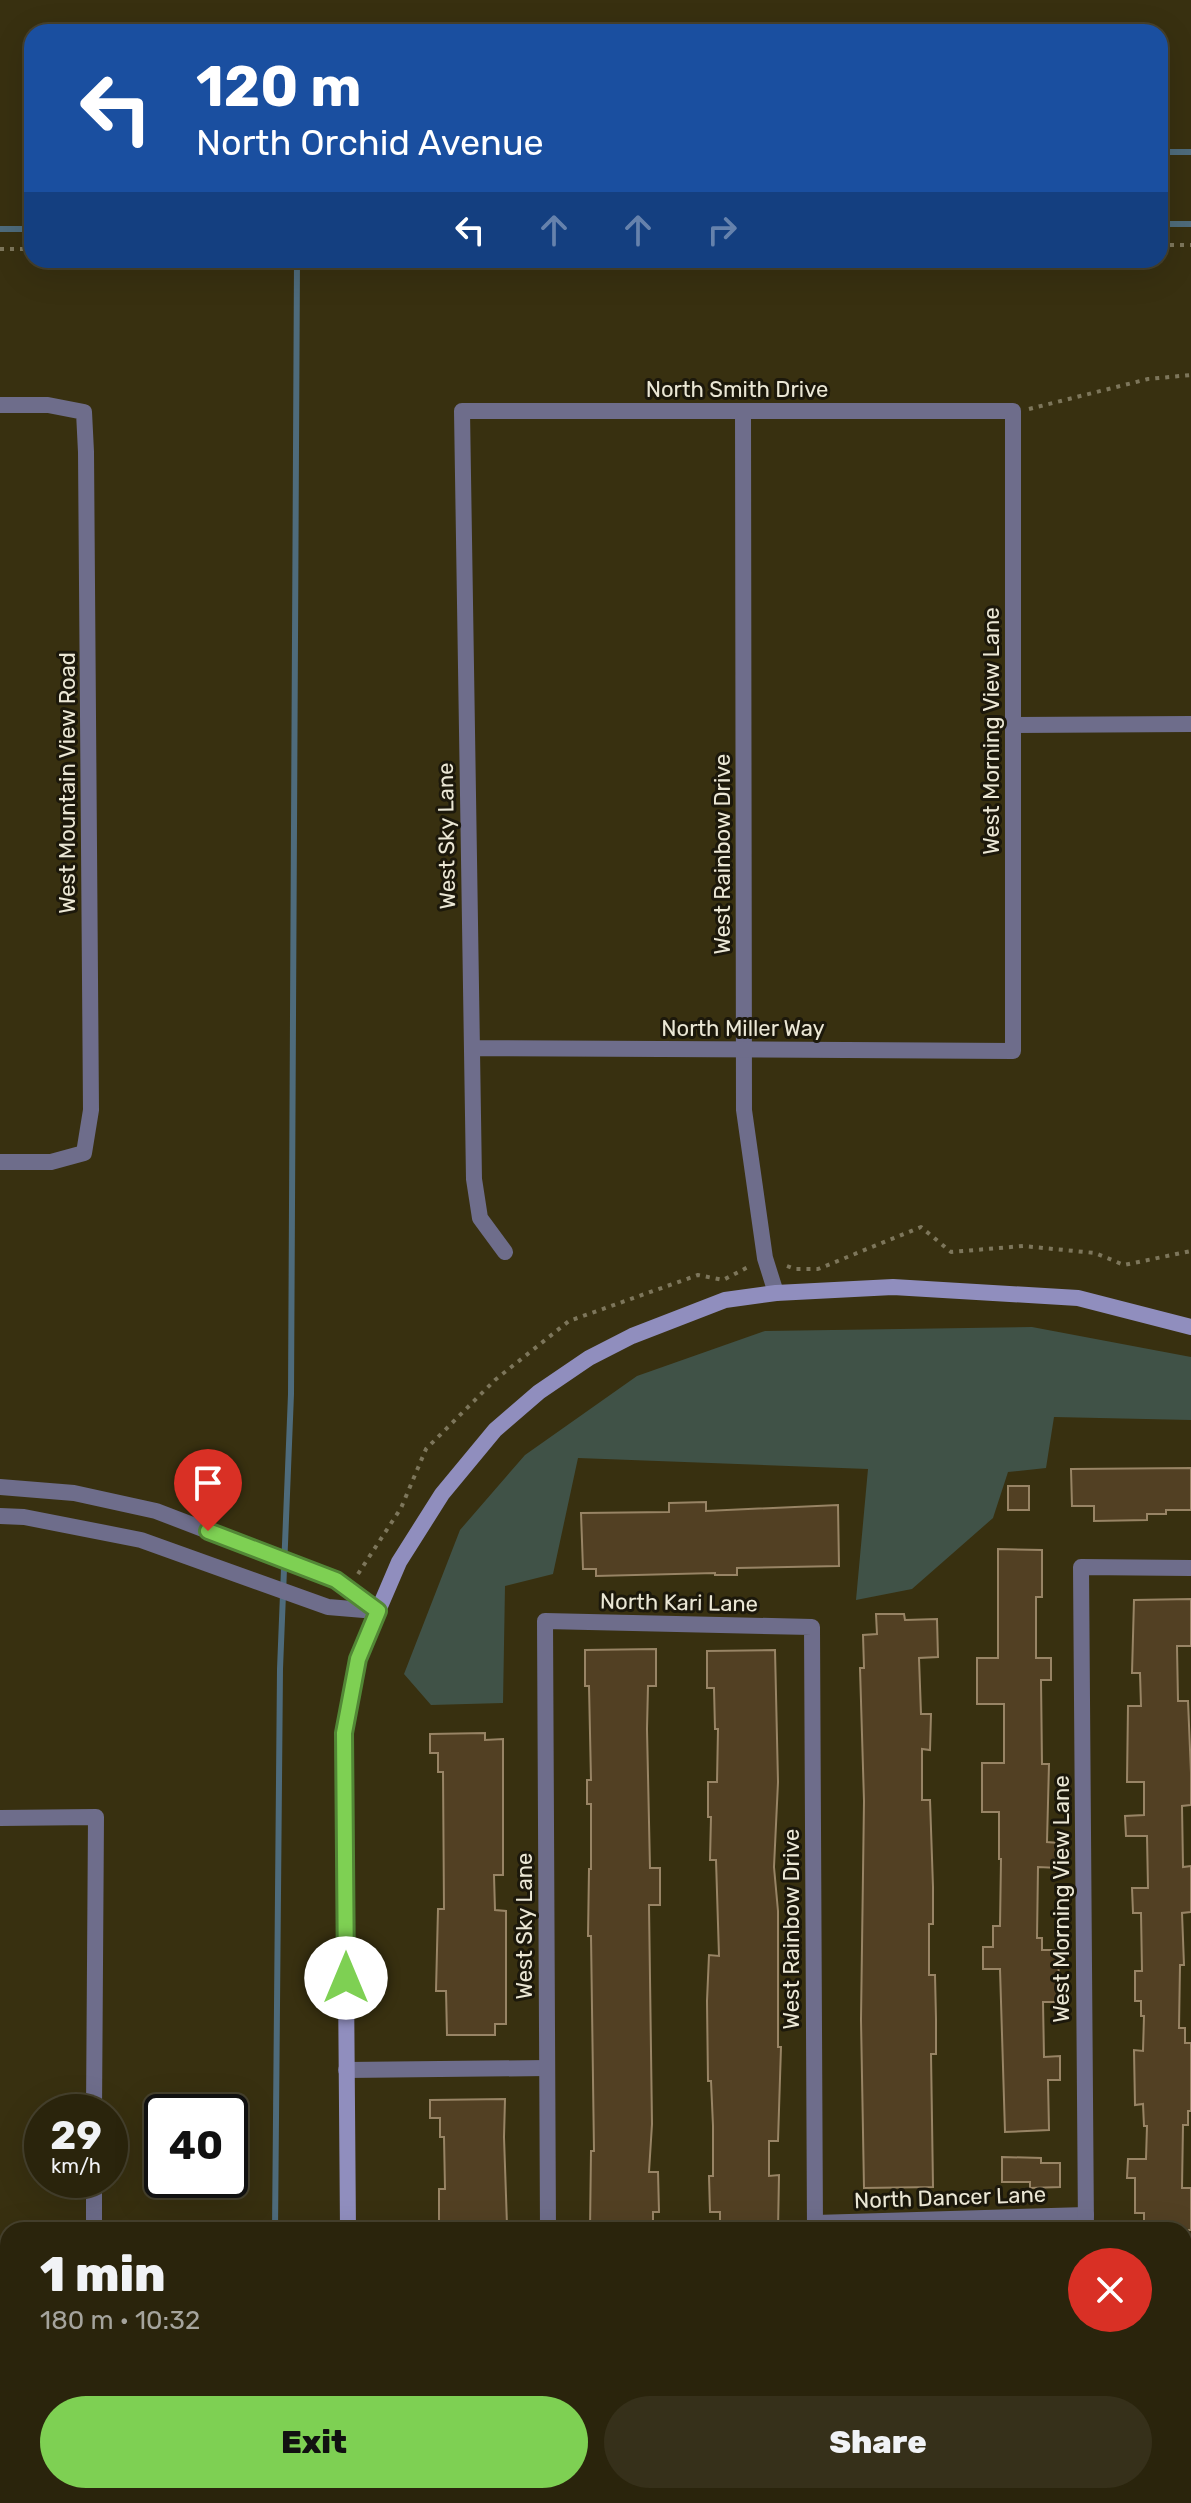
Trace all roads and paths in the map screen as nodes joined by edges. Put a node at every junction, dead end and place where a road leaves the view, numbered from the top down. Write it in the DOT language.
graph roads {
  1 [pos="1168,245"];
  2 [pos="1191,245"];
  3 [pos="0,249"];
  4 [pos="24,249"];
  5 [pos="1191,375"];
  6 [pos="0,405"];
  7 [pos="462,411"];
  8 [pos="743,411"];
  9 [pos="1013,411"];
  10 [pos="1191,724"];
  11 [pos="1013,725"];
  12 [pos="472,1048"];
  13 [pos="744,1050"];
  14 [pos="1013,1051"];
  15 [pos="0,1162"];
  16 [pos="1191,1251"];
  17 [pos="505,1252"];
  18 [pos="765,1258"];
  19 [pos="776,1293"];
  20 [pos="1191,1327"];
  21 [pos="0,1487"];
  22 [pos="0,1516"];
  23 [pos="1191,1568"];
  24 [pos="378,1611"];
  25 [pos="545,1621"];
  26 [pos="812,1627"];
  27 [pos="0,1818"];
  28 [pos="547,2068"];
  29 [pos="346,2070"];
  30 [pos="94,2094"];
  31 [pos="94,2198"];
  32 [pos="94,2222"];
  33 [pos="348,2222"];
  34 [pos="548,2222"];
  35 [pos="815,2222"];
  36 [pos="1086,2222"];
  1 -- 2 [label="path"];
  3 -- 4 [label="path"];
  5 -- 9 [label="path"];
  6 -- 15 [label="street, West Mountain View Road"];
  7 -- 8 [label="street, North Smith Drive"];
  7 -- 12 [label="street, West Sky Lane"];
  8 -- 9 [label="street, North Smith Drive"];
  8 -- 13 [label="street, West Rainbow Drive"];
  9 -- 11 [label="street, West Morning View Lane"];
  10 -- 11 [label="street"];
  11 -- 14 [label="street, West Morning View Lane"];
  12 -- 13 [label="street, North Miller Way"];
  12 -- 17 [label="street, West Sky Lane"];
  13 -- 14 [label="street, North Miller Way"];
  13 -- 18 [label="street, West Rainbow Drive"];
  16 -- 18 [label="path"];
  18 -- 19 [label="street, West Rainbow Drive"];
  19 -- 20 [label="street"];
  19 -- 24 [label="street"];
  21 -- 24 [label="street"];
  22 -- 24 [label="street"];
  23 -- 36 [label="street, West Morning View Lane"];
  24 -- 29 [label="street"];
  25 -- 26 [label="street, North Kari Lane"];
  25 -- 28 [label="street, West Sky Lane"];
  26 -- 35 [label="street, West Rainbow Drive"];
  27 -- 30 [label="street"];
  28 -- 29 [label="street"];
  28 -- 34 [label="street, West Sky Lane"];
  29 -- 33 [label="street"];
  31 -- 32 [label="street"];
}
